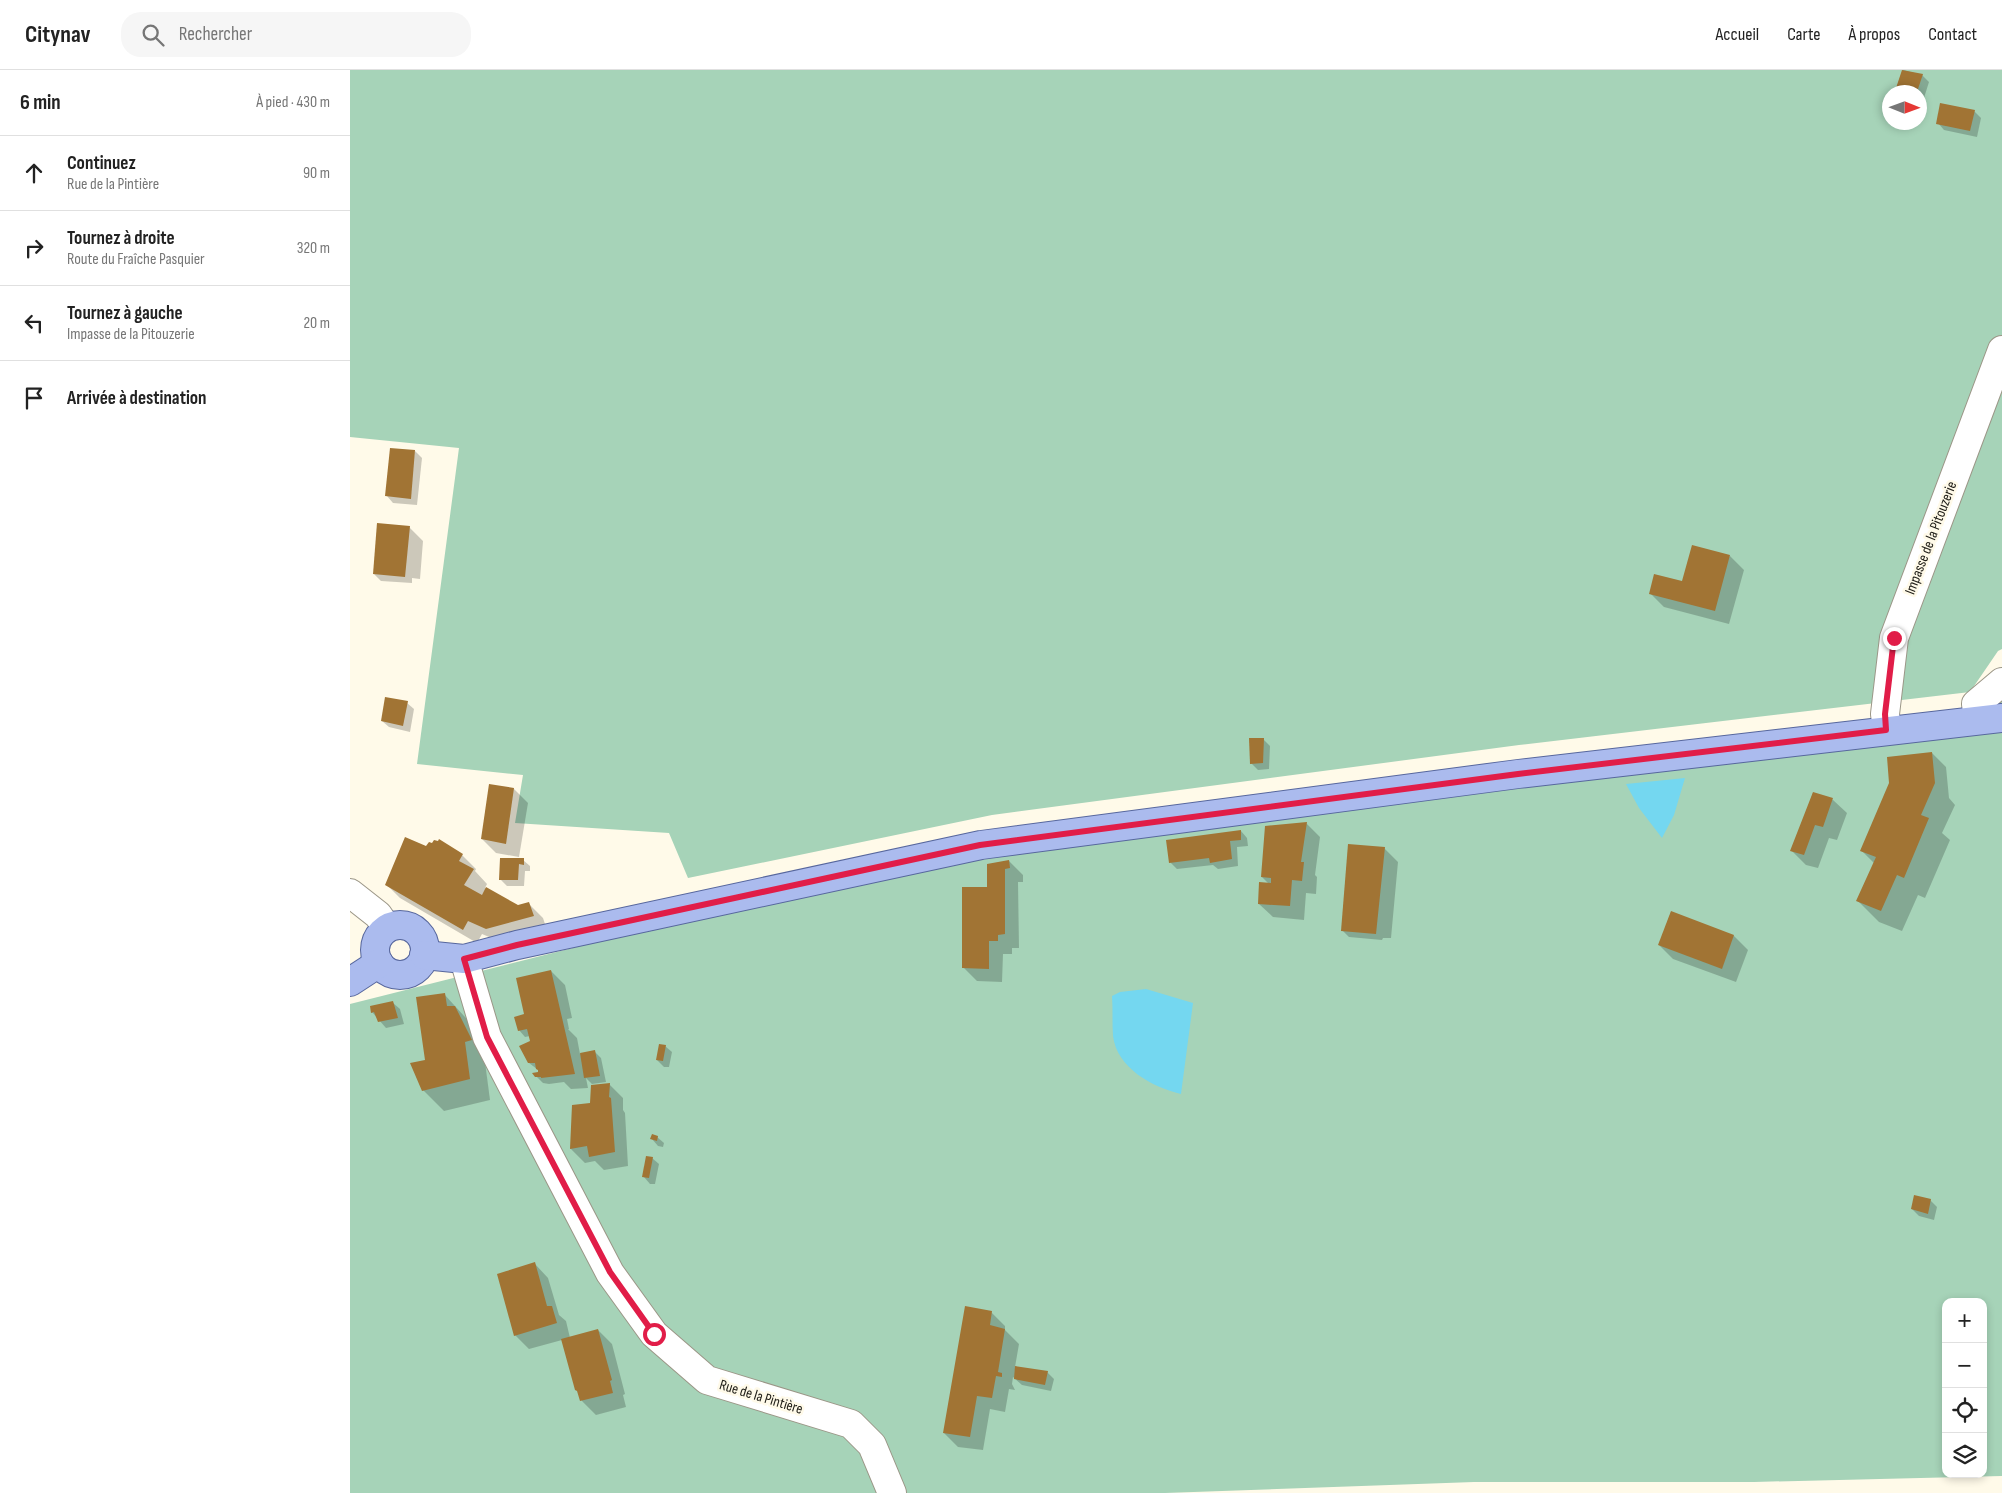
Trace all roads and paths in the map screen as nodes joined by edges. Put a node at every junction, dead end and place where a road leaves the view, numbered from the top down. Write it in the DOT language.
graph roads {
  1 [pos="2002,350"];
  2 [pos="2002,682"];
  3 [pos="1990,719"];
  4 [pos="1886,730"];
  5 [pos="350,892"];
  6 [pos="387,928"];
  7 [pos="424,955"];
  8 [pos="464,959"];
  9 [pos="379,964"];
  10 [pos="350,982"];
  11 [pos="889,1485"];
  1 -- 4 [label="street, Impasse de la Pitouzerie"];
  2 -- 3 [label="street"];
  3 -- 4 [label="main road"];
  4 -- 8 [label="main road"];
  5 -- 6 [label="street"];
  6 -- 7 [label="main road"];
  6 -- 9 [label="main road"];
  7 -- 8 [label="main road"];
  7 -- 9 [label="main road"];
  8 -- 11 [label="street, Rue de la Pintière"];
  9 -- 10 [label="main road"];
}
